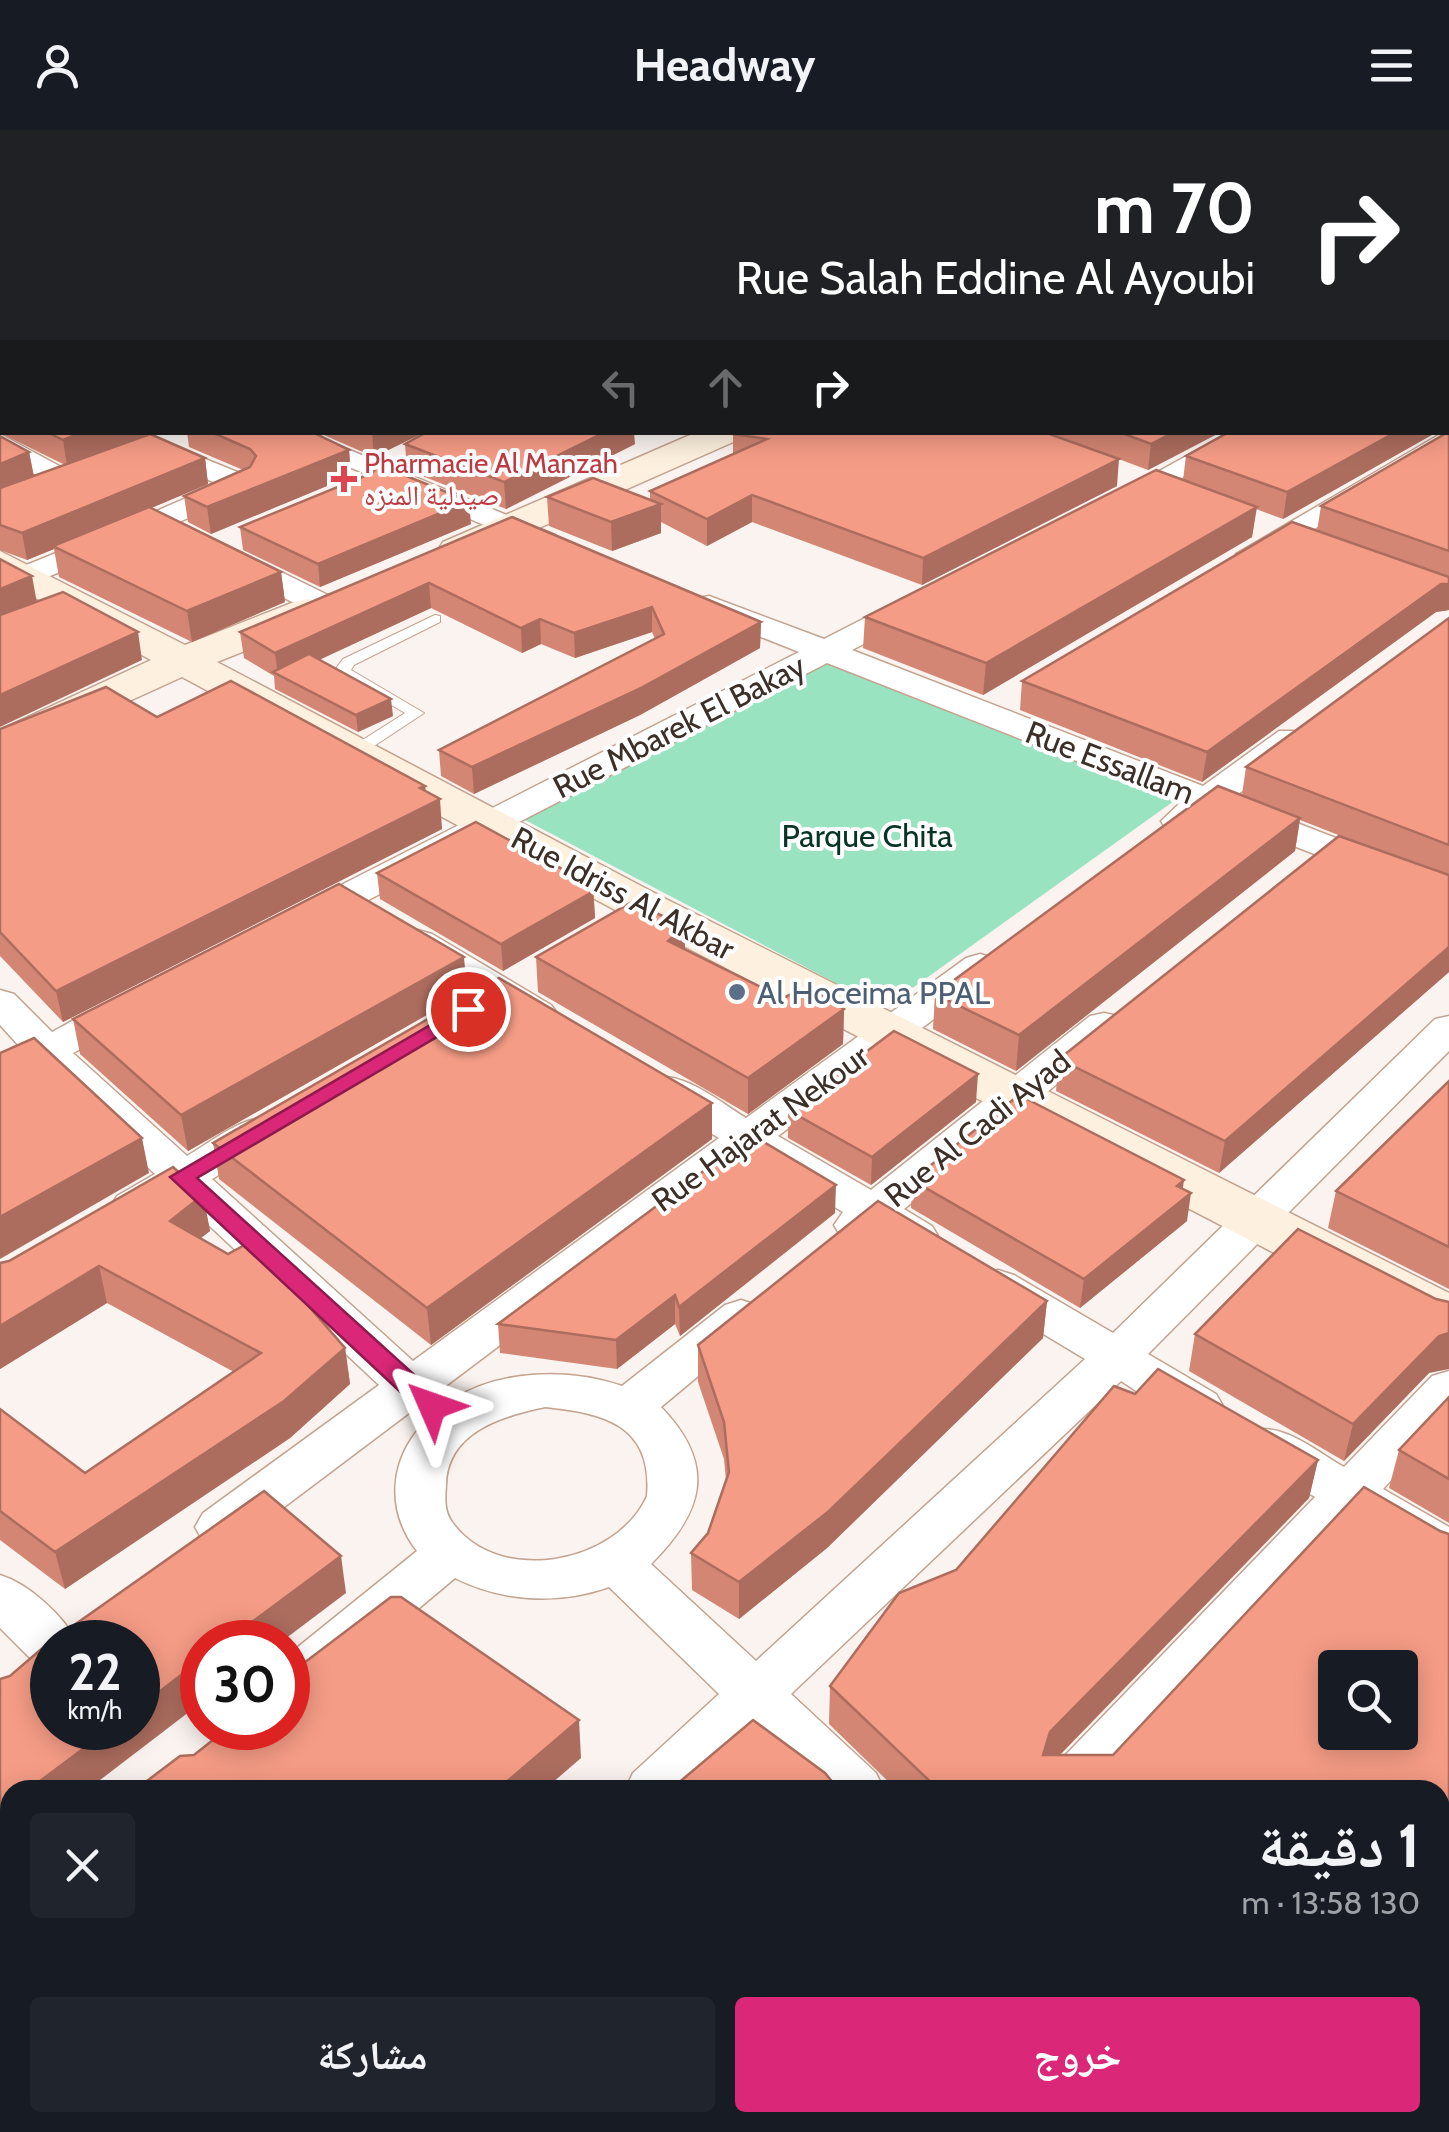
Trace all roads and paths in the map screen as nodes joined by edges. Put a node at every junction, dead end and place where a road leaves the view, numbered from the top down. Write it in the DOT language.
graph roads {
  1 [pos="185,435"];
  2 [pos="289,435"];
  3 [pos="721,435"];
  4 [pos="1246,435"];
  5 [pos="1449,438"];
  6 [pos="0,442"];
  7 [pos="156,447"];
  8 [pos="408,455"];
  9 [pos="120,460"];
  10 [pos="374,470"];
  11 [pos="1114,472"];
  12 [pos="1150,485"];
  13 [pos="33,492"];
  14 [pos="346,493"];
  15 [pos="1184,497"];
  16 [pos="1082,520"];
  17 [pos="154,522"];
  18 [pos="1252,522"];
  19 [pos="512,528"];
  20 [pos="246,534"];
  21 [pos="1285,534"];
  22 [pos="212,548"];
  23 [pos="1322,548"];
  24 [pos="568,550"];
  25 [pos="426,563"];
  26 [pos="7,567"];
  27 [pos="1218,574"];
  28 [pos="946,590"];
  29 [pos="679,593"];
  30 [pos="340,598"];
  31 [pos="74,602"];
  32 [pos="435,619"];
  33 [pos="30,621"];
  34 [pos="826,650"];
  35 [pos="185,660"];
  36 [pos="1018,693"];
  37 [pos="1328,711"];
  38 [pos="984,712"];
  39 [pos="0,747"];
  40 [pos="356,752"];
  41 [pos="1207,800"];
  42 [pos="491,823"];
  43 [pos="1144,846"];
  44 [pos="1449,895"];
  45 [pos="344,898"];
  46 [pos="274,934"];
  47 [pos="1017,939"];
  48 [pos="152,997"];
  49 [pos="0,1002"];
  50 [pos="1134,1002"];
  51 [pos="1449,1028"];
  52 [pos="566,1030"];
  53 [pos="890,1032"];
  54 [pos="47,1051"];
  55 [pos="633,1069"];
  56 [pos="0,1074"];
  57 [pos="1014,1097"];
  58 [pos="299,1108"];
  59 [pos="749,1137"];
  60 [pos="182,1177"];
  61 [pos="874,1211"];
  62 [pos="1257,1218"];
  63 [pos="99,1225"];
  64 [pos="830,1246"];
  65 [pos="772,1292"];
  66 [pos="1449,1318"];
  67 [pos="1117,1357"];
  68 [pos="410,1386"];
  69 [pos="1449,1388"];
  70 [pos="626,1409"];
  71 [pos="453,1426"];
  72 [pos="1348,1494"];
  73 [pos="451,1552"];
  74 [pos="1449,1552"];
  75 [pos="178,1560"];
  76 [pos="616,1563"];
  77 [pos="0,1595"];
  78 [pos="30,1624"];
  79 [pos="310,1668"];
  80 [pos="754,1694"];
  81 [pos="664,1780"];
  82 [pos="845,1780"];
  83 [pos="1077,1780"];
  1 -- 7 [label="street"];
  2 -- 10 [label="street"];
  3 -- 19 [label="street"];
  4 -- 12 [label="street"];
  5 -- 21 [label="street"];
  6 -- 13 [label="street"];
  7 -- 9 [label="street"];
  7 -- 17 [label="street"];
  8 -- 10 [label="street"];
  10 -- 14 [label="street"];
  10 -- 19 [label="street"];
  11 -- 12 [label="street"];
  12 -- 15 [label="street"];
  12 -- 16 [label="street"];
  17 -- 22 [label="street"];
  17 -- 26 [label="street"];
  18 -- 21 [label="street"];
  19 -- 24 [label="street"];
  19 -- 25 [label="street"];
  20 -- 22 [label="street"];
  21 -- 23 [label="street"];
  21 -- 27 [label="street"];
  22 -- 30 [label="street"];
  26 -- 31 [label="street, Rue Idriss Al Akbar"];
  28 -- 34 [label="street, Rue Mbarek El Bakay"];
  29 -- 34 [label="street, Rue Essallam"];
  30 -- 35 [label="street"];
  31 -- 33 [label="street"];
  31 -- 35 [label="street, Rue Idriss Al Akbar"];
  32 -- 40 [label="lane"];
  34 -- 38 [label="street, Rue Essallam"];
  34 -- 42 [label="street, Rue Mbarek El Bakay"];
  35 -- 39 [label="street"];
  35 -- 40 [label="street, Rue Idriss Al Akbar"];
  36 -- 38 [label="street"];
  37 -- 41 [label="street"];
  38 -- 41 [label="street, Rue Essallam"];
  40 -- 42 [label="street, Rue Idriss Al Akbar"];
  41 -- 43 [label="street"];
  41 -- 44 [label="street, Rue Essallam"];
  42 -- 45 [label="street, Rue Mbarek El Bakay"];
  42 -- 53 [label="street, Rue Idriss Al Akbar"];
  45 -- 46 [label="street, Rue Mbarek El Bakay"];
  45 -- 52 [label="street"];
  47 -- 53 [label="street, Rue Hajarat Nekour"];
  48 -- 54 [label="street"];
  49 -- 54 [label="street"];
  50 -- 57 [label="street, Rue Al Cadi Ayad"];
  51 -- 62 [label="street"];
  53 -- 57 [label="street, Rue Idriss Al Akbar"];
  53 -- 59 [label="street, Rue Hajarat Nekour"];
  54 -- 56 [label="street"];
  54 -- 60 [label="street"];
  55 -- 59 [label="street"];
  57 -- 61 [label="street, Rue Al Cadi Ayad"];
  57 -- 62 [label="street, Rue Idriss Al Akbar"];
  58 -- 60 [label="street"];
  59 -- 61 [label="street"];
  59 -- 68 [label="street, Rue Hajarat Nekour"];
  60 -- 63 [label="street"];
  60 -- 68 [label="street"];
  61 -- 64 [label="street, Rue Al Cadi Ayad"];
  61 -- 67 [label="street"];
  62 -- 66 [label="street, Rue Idriss Al Akbar"];
  62 -- 67 [label="street"];
  65 -- 70 [label="street"];
  67 -- 72 [label="street"];
  67 -- 80 [label="street"];
  68 -- 71 [label="street"];
  68 -- 75 [label="street, Rue Hajarat Nekour"];
  69 -- 72 [label="street"];
  70 -- 71 [label="street"];
  70 -- 76 [label="street"];
  71 -- 73 [label="street"];
  72 -- 74 [label="street"];
  72 -- 83 [label="street"];
  73 -- 76 [label="street"];
  73 -- 79 [label="street"];
  76 -- 80 [label="street"];
  77 -- 78 [label="street"];
  80 -- 81 [label="street"];
  80 -- 82 [label="street"];
}
